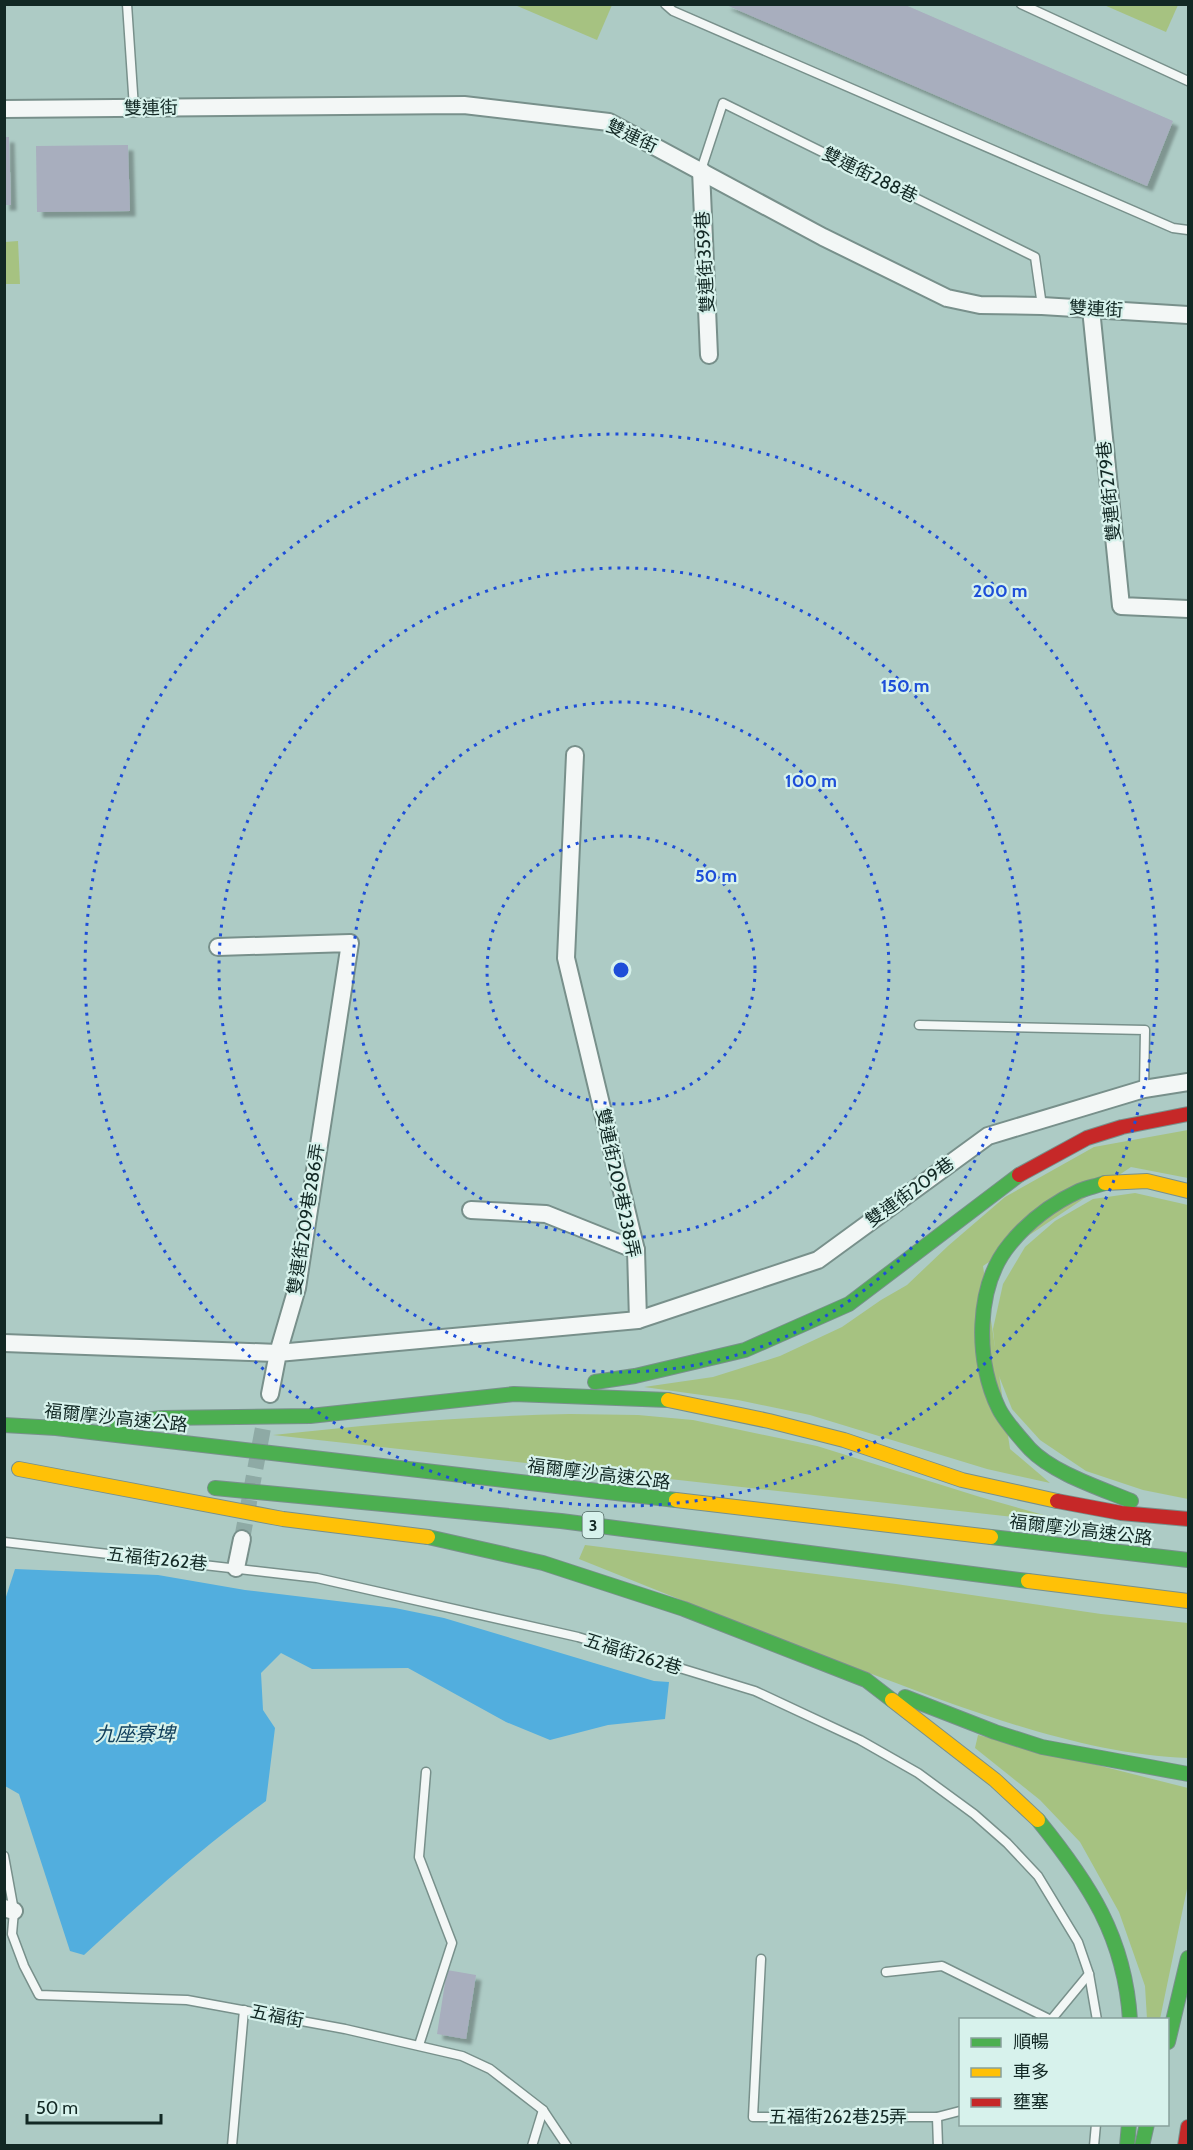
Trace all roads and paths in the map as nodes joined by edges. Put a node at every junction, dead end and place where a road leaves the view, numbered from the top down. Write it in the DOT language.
graph roads {
  1 [pos="128,4"];
  2 [pos="665,4"];
  3 [pos="1021,4"];
  4 [pos="1188,81"];
  5 [pos="134,108"];
  6 [pos="4,109"];
  7 [pos="701,170"];
  8 [pos="1188,230"];
  9 [pos="1042,306"];
  10 [pos="1091,309"];
  11 [pos="1188,315"];
  12 [pos="709,355"];
  13 [pos="1188,609"];
  14 [pos="575,754"];
  15 [pos="218,947"];
  16 [pos="919,1024"];
  17 [pos="1188,1082"];
  18 [pos="1144,1089"];
  19 [pos="1188,1114"];
  20 [pos="1188,1191"];
  21 [pos="471,1210"];
  22 [pos="636,1250"];
  23 [pos="638,1320"];
  24 [pos="4,1343"];
  25 [pos="278,1353"];
  26 [pos="270,1394"];
  27 [pos="514,1394"];
  28 [pos="4,1425"];
  29 [pos="56,1428"];
  30 [pos="4,1468"];
  31 [pos="19,1469"];
  32 [pos="172,1484"];
  33 [pos="196,1486"];
  34 [pos="1186,1519"];
  35 [pos="242,1539"];
  36 [pos="4,1542"];
  37 [pos="1188,1560"];
  38 [pos="236,1568"];
  39 [pos="1188,1601"];
  40 [pos="866,1680"];
  41 [pos="426,1772"];
  42 [pos="1188,1774"];
  43 [pos="4,1856"];
  44 [pos="9,1910"];
  45 [pos="1188,1958"];
  46 [pos="761,1959"];
  47 [pos="886,1972"];
  48 [pos="1089,1974"];
  49 [pos="244,2010"];
  50 [pos="1049,2018"];
  51 [pos="1052,2018"];
  52 [pos="1096,2018"];
  53 [pos="1130,2018"];
  54 [pos="1169,2034"];
  55 [pos="419,2045"];
  56 [pos="543,2110"];
  57 [pos="959,2111"];
  58 [pos="938,2117"];
  59 [pos="1096,2126"];
  60 [pos="1129,2126"];
  61 [pos="1147,2126"];
  62 [pos="1188,2127"];
  63 [pos="232,2145"];
  64 [pos="532,2145"];
  65 [pos="567,2145"];
  66 [pos="938,2145"];
  67 [pos="1094,2145"];
  68 [pos="1127,2145"];
  69 [pos="1142,2145"];
  70 [pos="1185,2145"];
  1 -- 5 [label="lane"];
  2 -- 8 [label="lane"];
  3 -- 4 [label="lane"];
  5 -- 6 [label="street, 雙連街"];
  5 -- 7 [label="street, 雙連街"];
  7 -- 9 [label="street, 雙連街"];
  7 -- 9 [label="lane, 雙連街288巷"];
  7 -- 12 [label="street, 雙連街359巷"];
  9 -- 10 [label="street, 雙連街"];
  10 -- 11 [label="street, 雙連街"];
  10 -- 13 [label="street, 雙連街279巷"];
  14 -- 22 [label="street, 雙連街209巷238弄"];
  15 -- 25 [label="street, 雙連街209巷286弄"];
  16 -- 18 [label="lane"];
  17 -- 18 [label="street, 雙連街209巷"];
  18 -- 23 [label="street, 雙連街209巷"];
  19 -- 27 [label="main road"];
  20 -- 34 [label="main road"];
  21 -- 22 [label="street"];
  22 -- 23 [label="street, 雙連街209巷238弄"];
  23 -- 25 [label="street"];
  24 -- 25 [label="street"];
  25 -- 26 [label="street"];
  27 -- 29 [label="main road"];
  27 -- 34 [label="main road"];
  28 -- 29 [label="main road, 福爾摩沙高速公路 / 3"];
  29 -- 37 [label="main road, 福爾摩沙高速公路 / 3"];
  30 -- 31 [label="main road"];
  31 -- 32 [label="main road"];
  31 -- 40 [label="main road"];
  33 -- 39 [label="main road, 3"];
  35 -- 38 [label="street"];
  36 -- 38 [label="lane, 五福街262巷"];
  38 -- 48 [label="lane, 五福街262巷"];
  40 -- 42 [label="main road"];
  40 -- 53 [label="main road"];
  41 -- 55 [label="lane"];
  43 -- 44 [label="lane"];
  44 -- 49 [label="lane, 五福街"];
  45 -- 54 [label="main road"];
  46 -- 58 [label="lane, 五福街262巷25弄"];
  47 -- 50 [label="lane"];
  48 -- 51 [label="lane"];
  48 -- 52 [label="lane, 五福街262巷"];
  49 -- 55 [label="lane, 五福街"];
  49 -- 63 [label="lane"];
  55 -- 56 [label="lane, 五福街"];
  56 -- 64 [label="lane"];
  56 -- 65 [label="lane, 五福街"];
  57 -- 58 [label="lane"];
  58 -- 66 [label="lane"];
  59 -- 67 [label="lane"];
  60 -- 68 [label="main road"];
  61 -- 69 [label="main road"];
  62 -- 70 [label="main road"];
}
